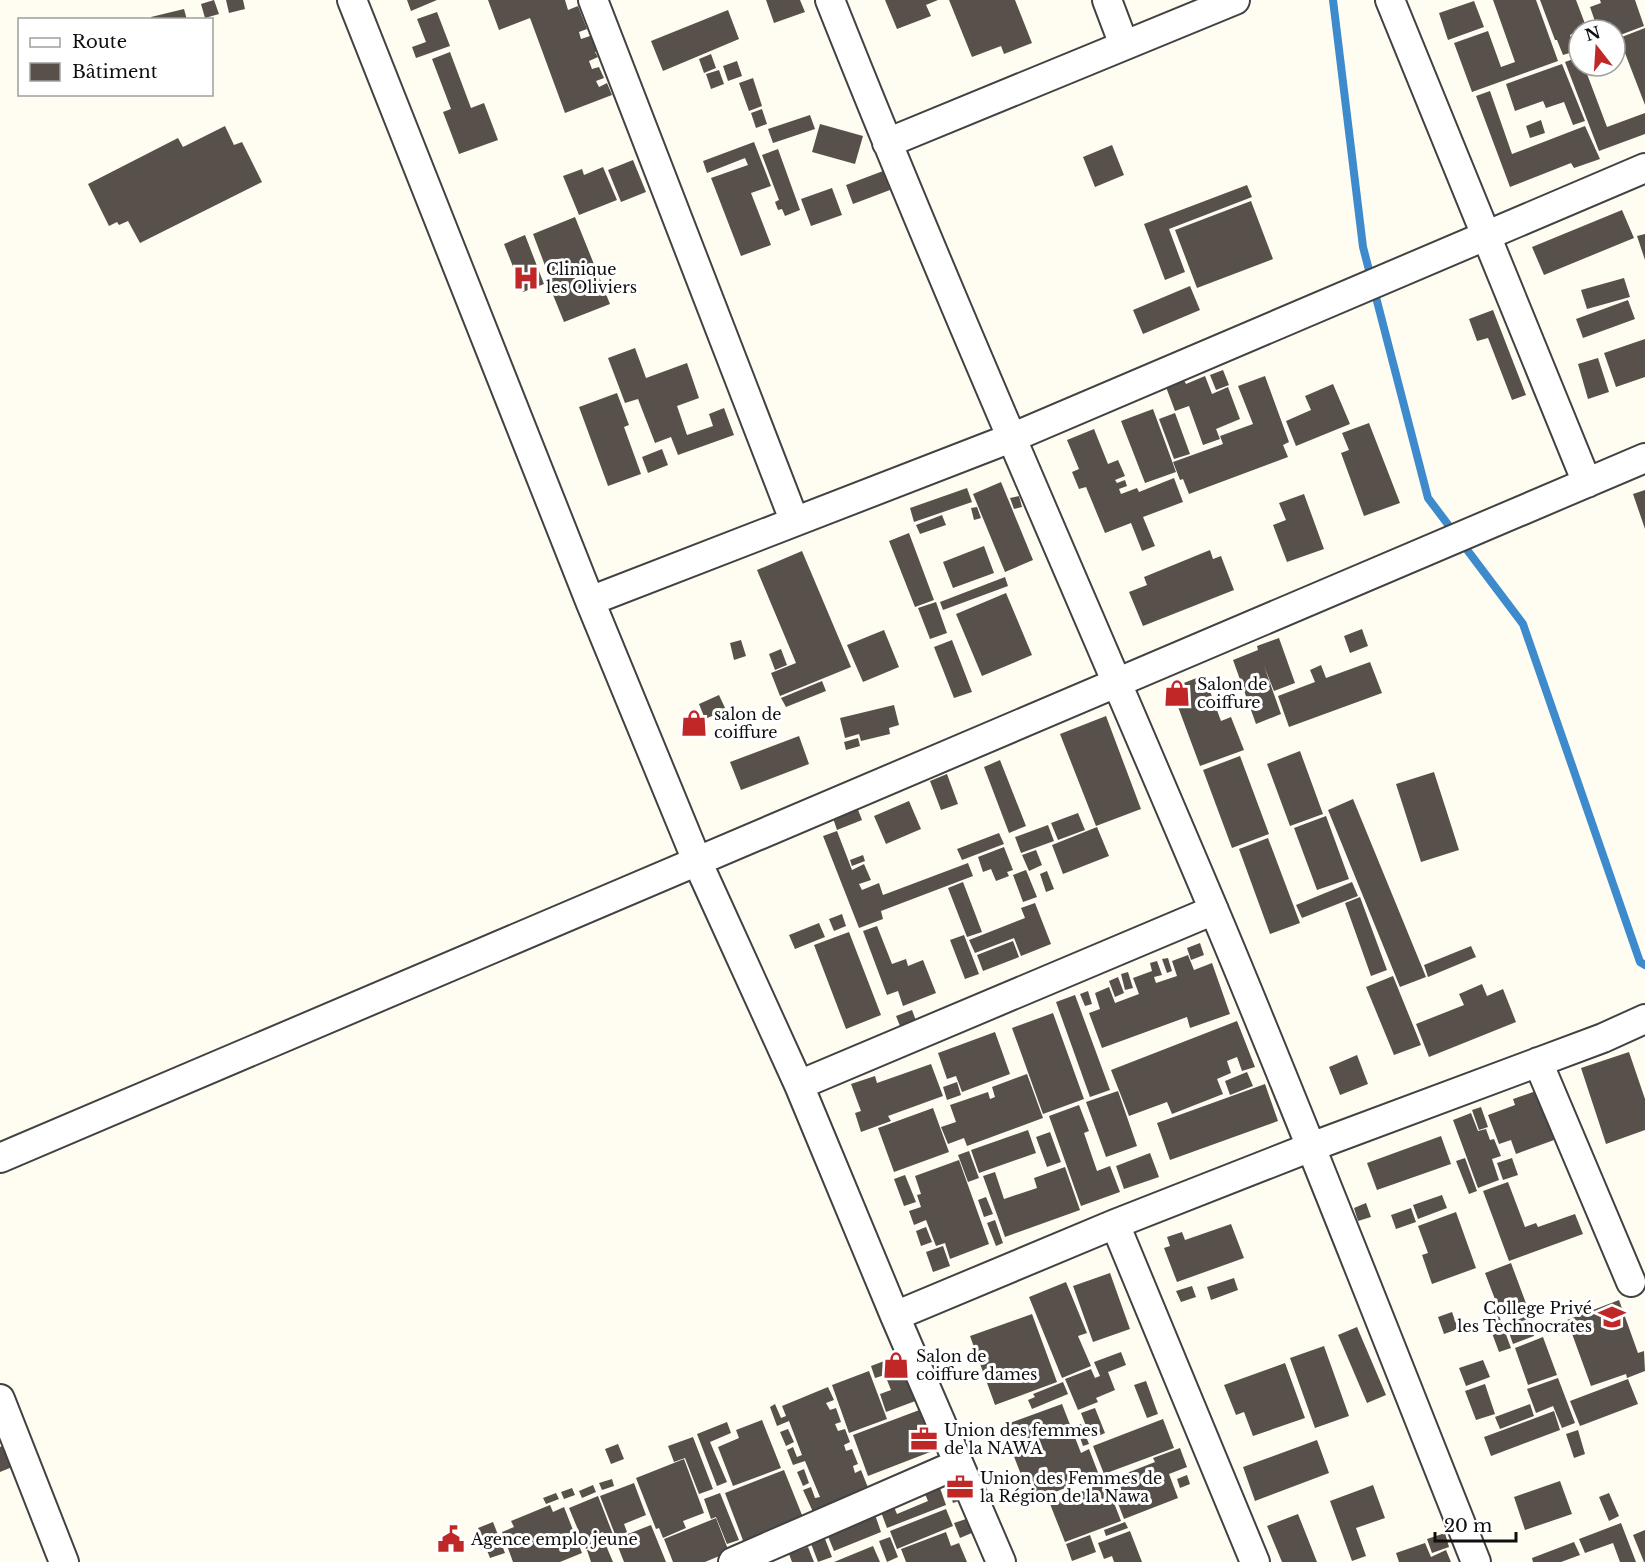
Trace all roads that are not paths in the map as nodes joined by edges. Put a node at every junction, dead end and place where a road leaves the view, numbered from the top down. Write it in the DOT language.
graph roads {
  1 [pos="352,0"];
  2 [pos="592,0"];
  3 [pos="830,0"];
  4 [pos="1107,0"];
  5 [pos="1234,0"];
  6 [pos="1390,0"];
  7 [pos="1124,45"];
  8 [pos="887,144"];
  9 [pos="1645,168"];
  10 [pos="1487,234"];
  11 [pos="1011,438"];
  12 [pos="1645,458"];
  13 [pos="1587,483"];
  14 [pos="794,520"];
  15 [pos="590,601"];
  16 [pos="1116,683"];
  17 [pos="698,861"];
  18 [pos="1214,910"];
  19 [pos="1645,1019"];
  20 [pos="1538,1062"];
  21 [pos="799,1085"];
  22 [pos="1311,1147"];
  23 [pos="0,1158"];
  24 [pos="1115,1224"];
  25 [pos="1631,1282"];
  26 [pos="895,1316"];
  27 [pos="0,1399"];
  28 [pos="958,1464"];
  29 [pos="64,1562"];
  30 [pos="733,1562"];
  31 [pos="1001,1562"];
  32 [pos="1255,1562"];
  33 [pos="1476,1562"];
  1 -- 15 [label="street"];
  2 -- 14 [label="street"];
  3 -- 8 [label="street"];
  4 -- 7 [label="street"];
  5 -- 7 [label="street"];
  6 -- 10 [label="street"];
  7 -- 8 [label="street"];
  8 -- 11 [label="street"];
  9 -- 10 [label="street"];
  10 -- 11 [label="street"];
  10 -- 13 [label="street"];
  11 -- 14 [label="street"];
  11 -- 16 [label="street"];
  12 -- 13 [label="street"];
  13 -- 16 [label="street"];
  14 -- 15 [label="street"];
  15 -- 17 [label="street"];
  16 -- 17 [label="street"];
  16 -- 18 [label="street"];
  17 -- 21 [label="street"];
  17 -- 23 [label="street"];
  18 -- 21 [label="street"];
  18 -- 22 [label="street"];
  19 -- 20 [label="street"];
  20 -- 22 [label="street"];
  20 -- 25 [label="street"];
  21 -- 26 [label="street"];
  22 -- 24 [label="street"];
  22 -- 33 [label="street"];
  24 -- 26 [label="street"];
  24 -- 32 [label="street"];
  26 -- 28 [label="street"];
  27 -- 29 [label="street"];
  28 -- 30 [label="street"];
  28 -- 31 [label="street"];
}
